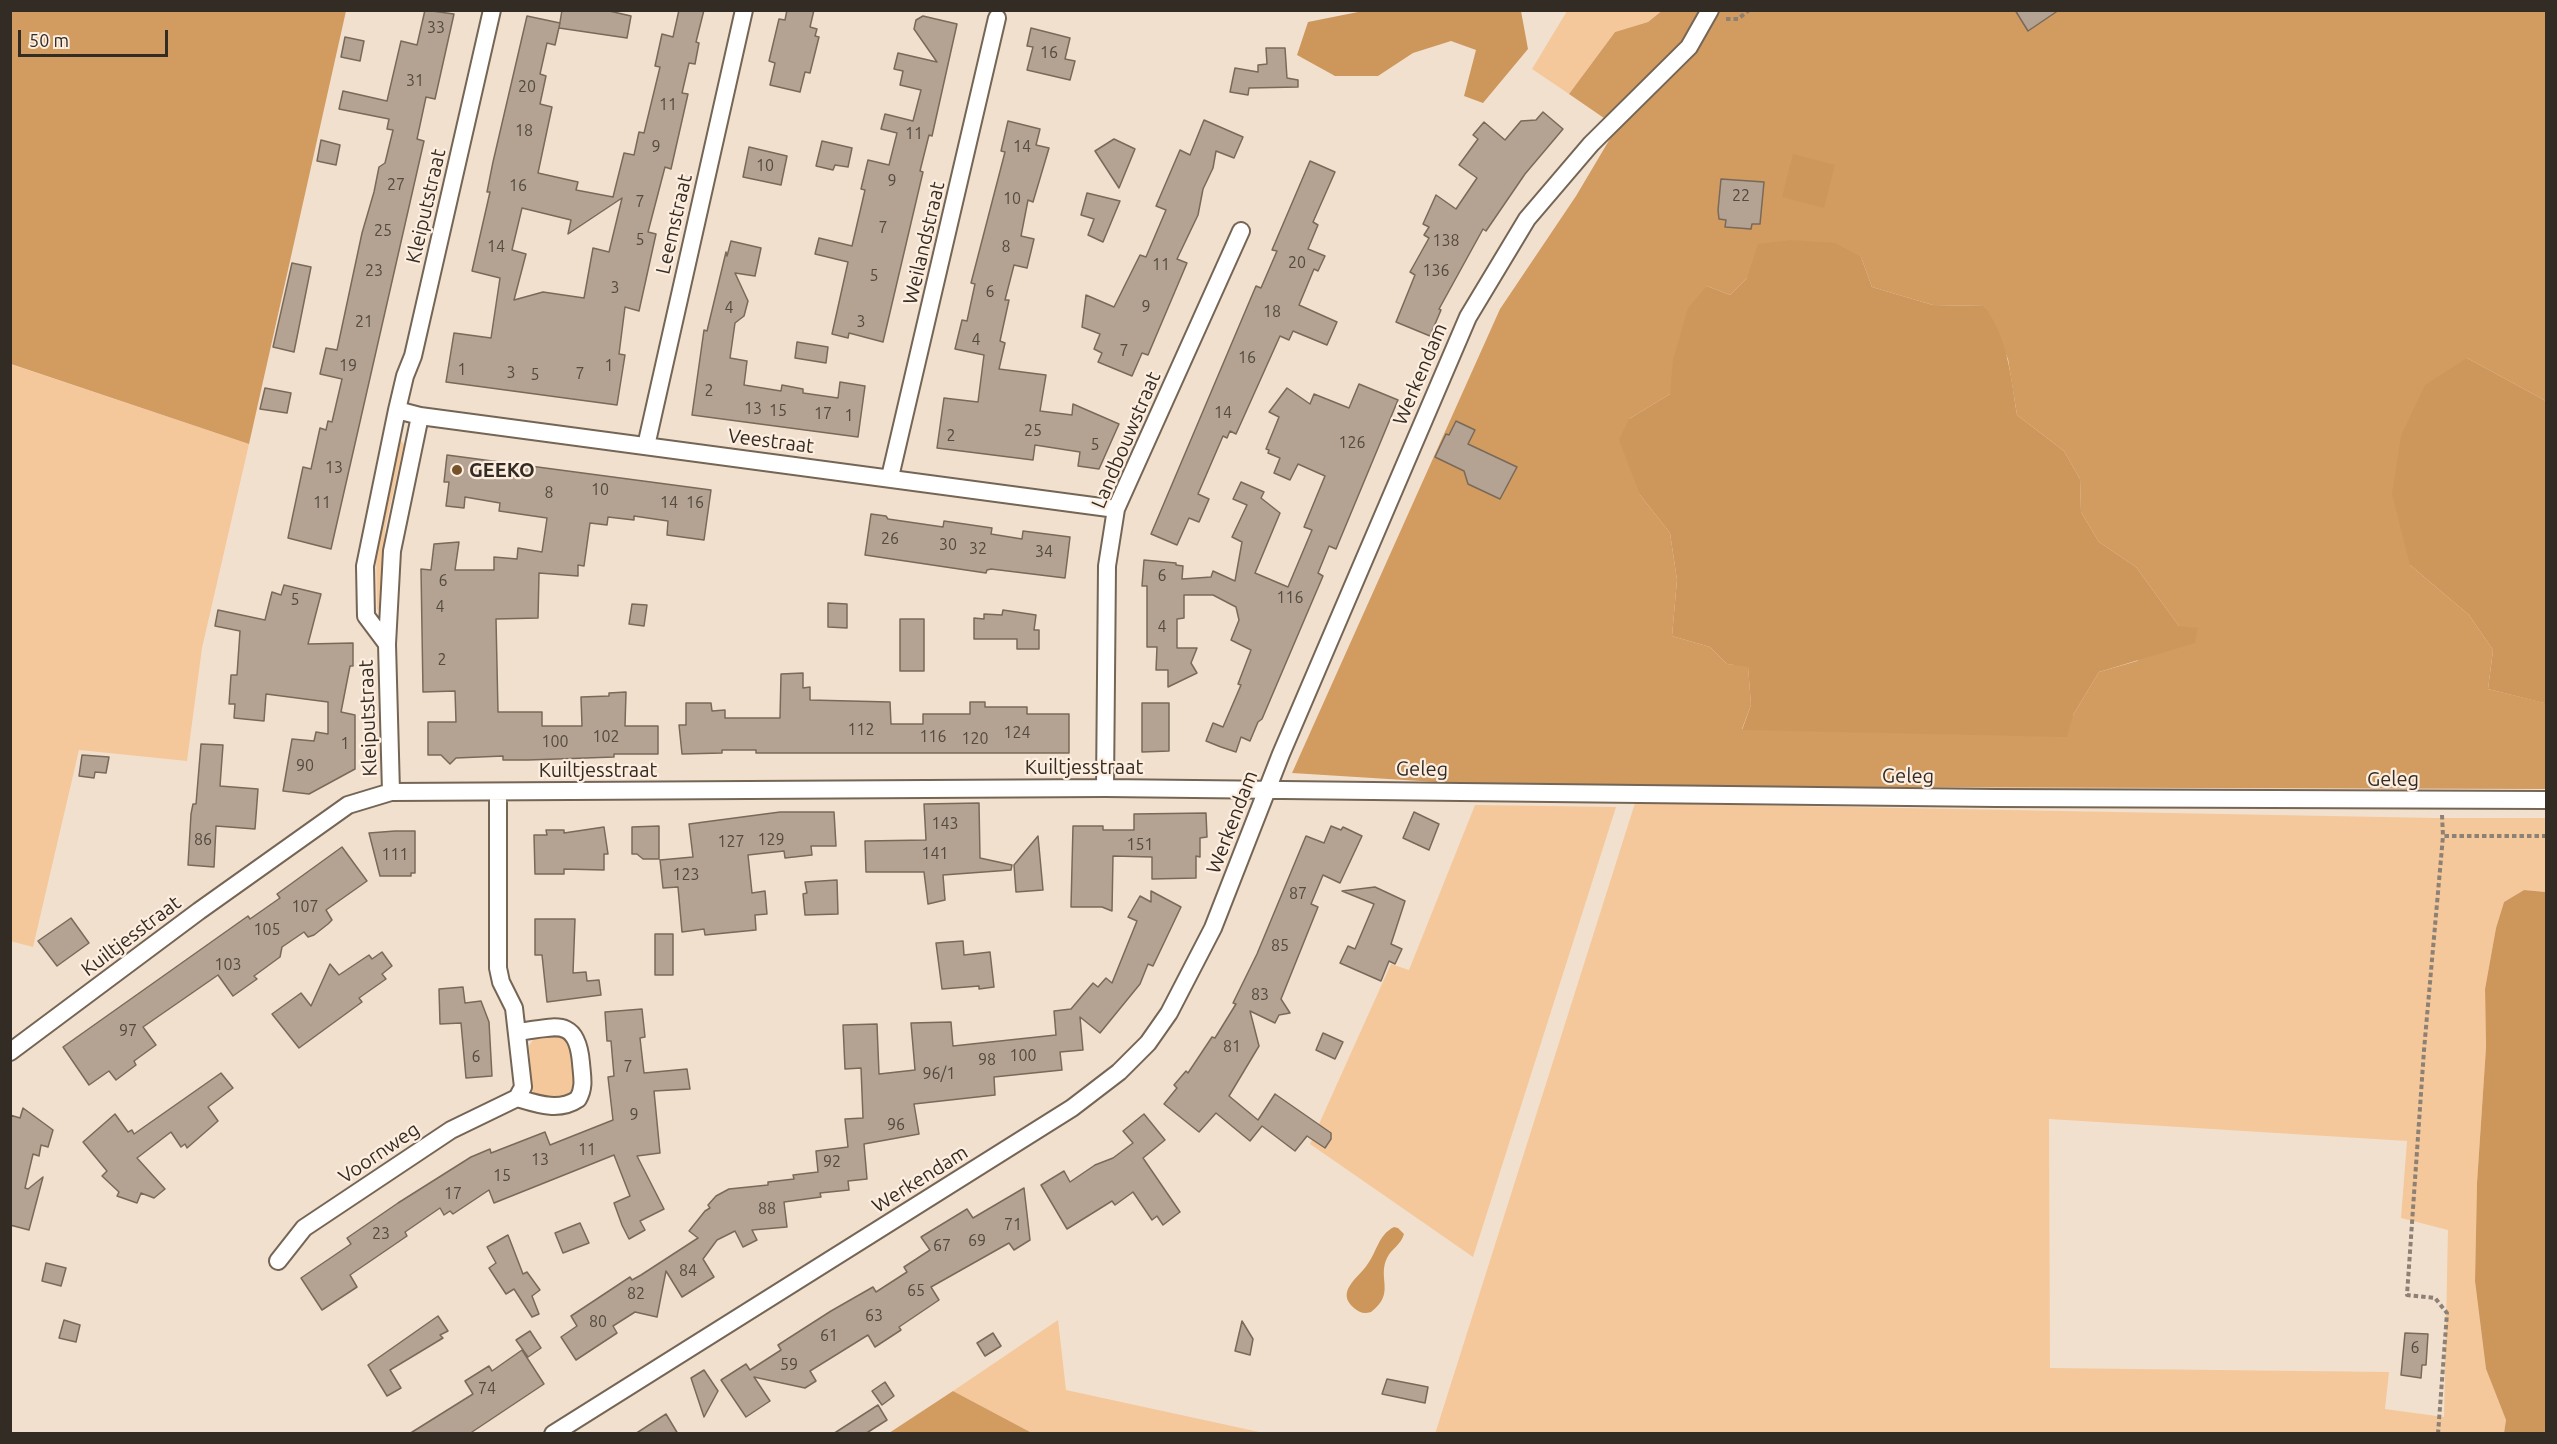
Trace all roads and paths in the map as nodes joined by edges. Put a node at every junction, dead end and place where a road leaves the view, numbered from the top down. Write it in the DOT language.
graph roads {
  1 [pos="492,10"];
  2 [pos="744,10"];
  3 [pos="1710,10"];
  4 [pos="997,18"];
  5 [pos="1241,231"];
  6 [pos="397,410"];
  7 [pos="420,416"];
  8 [pos="646,446"];
  9 [pos="890,477"];
  10 [pos="1116,509"];
  11 [pos="387,644"];
  12 [pos="1105,788"];
  13 [pos="1268,789"];
  14 [pos="391,792"];
  15 [pos="498,792"];
  16 [pos="2440,800"];
  17 [pos="2547,800"];
  18 [pos="2443,836"];
  19 [pos="2547,836"];
  20 [pos="517,1032"];
  21 [pos="10,1052"];
  22 [pos="518,1098"];
  23 [pos="278,1261"];
  24 [pos="553,1434"];
  25 [pos="2438,1434"];
  1 -- 6 [label="street, Kleiputstraat"];
  2 -- 8 [label="street, Leemstraat"];
  3 -- 13 [label="street, Werkendam"];
  4 -- 9 [label="street, Weilandstraat"];
  5 -- 10 [label="street, Landbouwstraat"];
  6 -- 7 [label="street"];
  6 -- 11 [label="street, Kleiputstraat"];
  7 -- 8 [label="street, Veestraat"];
  7 -- 11 [label="street, Kleiputstraat"];
  8 -- 9 [label="street, Veestraat"];
  9 -- 10 [label="street, Veestraat"];
  10 -- 12 [label="street, Landbouwstraat"];
  11 -- 14 [label="street, Kleiputstraat"];
  12 -- 13 [label="street, Kuiltjesstraat"];
  12 -- 15 [label="street, Kuiltjesstraat"];
  13 -- 16 [label="street, Geleg"];
  13 -- 24 [label="street, Werkendam"];
  14 -- 15 [label="street, Kuiltjesstraat"];
  14 -- 21 [label="street, Kuiltjesstraat"];
  15 -- 20 [label="street"];
  16 -- 17 [label="street, Geleg"];
  16 -- 18 [label="path"];
  18 -- 19 [label="path"];
  18 -- 25 [label="path"];
  20 -- 22 [label="street"];
  20 -- 22 [label="street"];
  22 -- 23 [label="street, Voornweg"];
}
